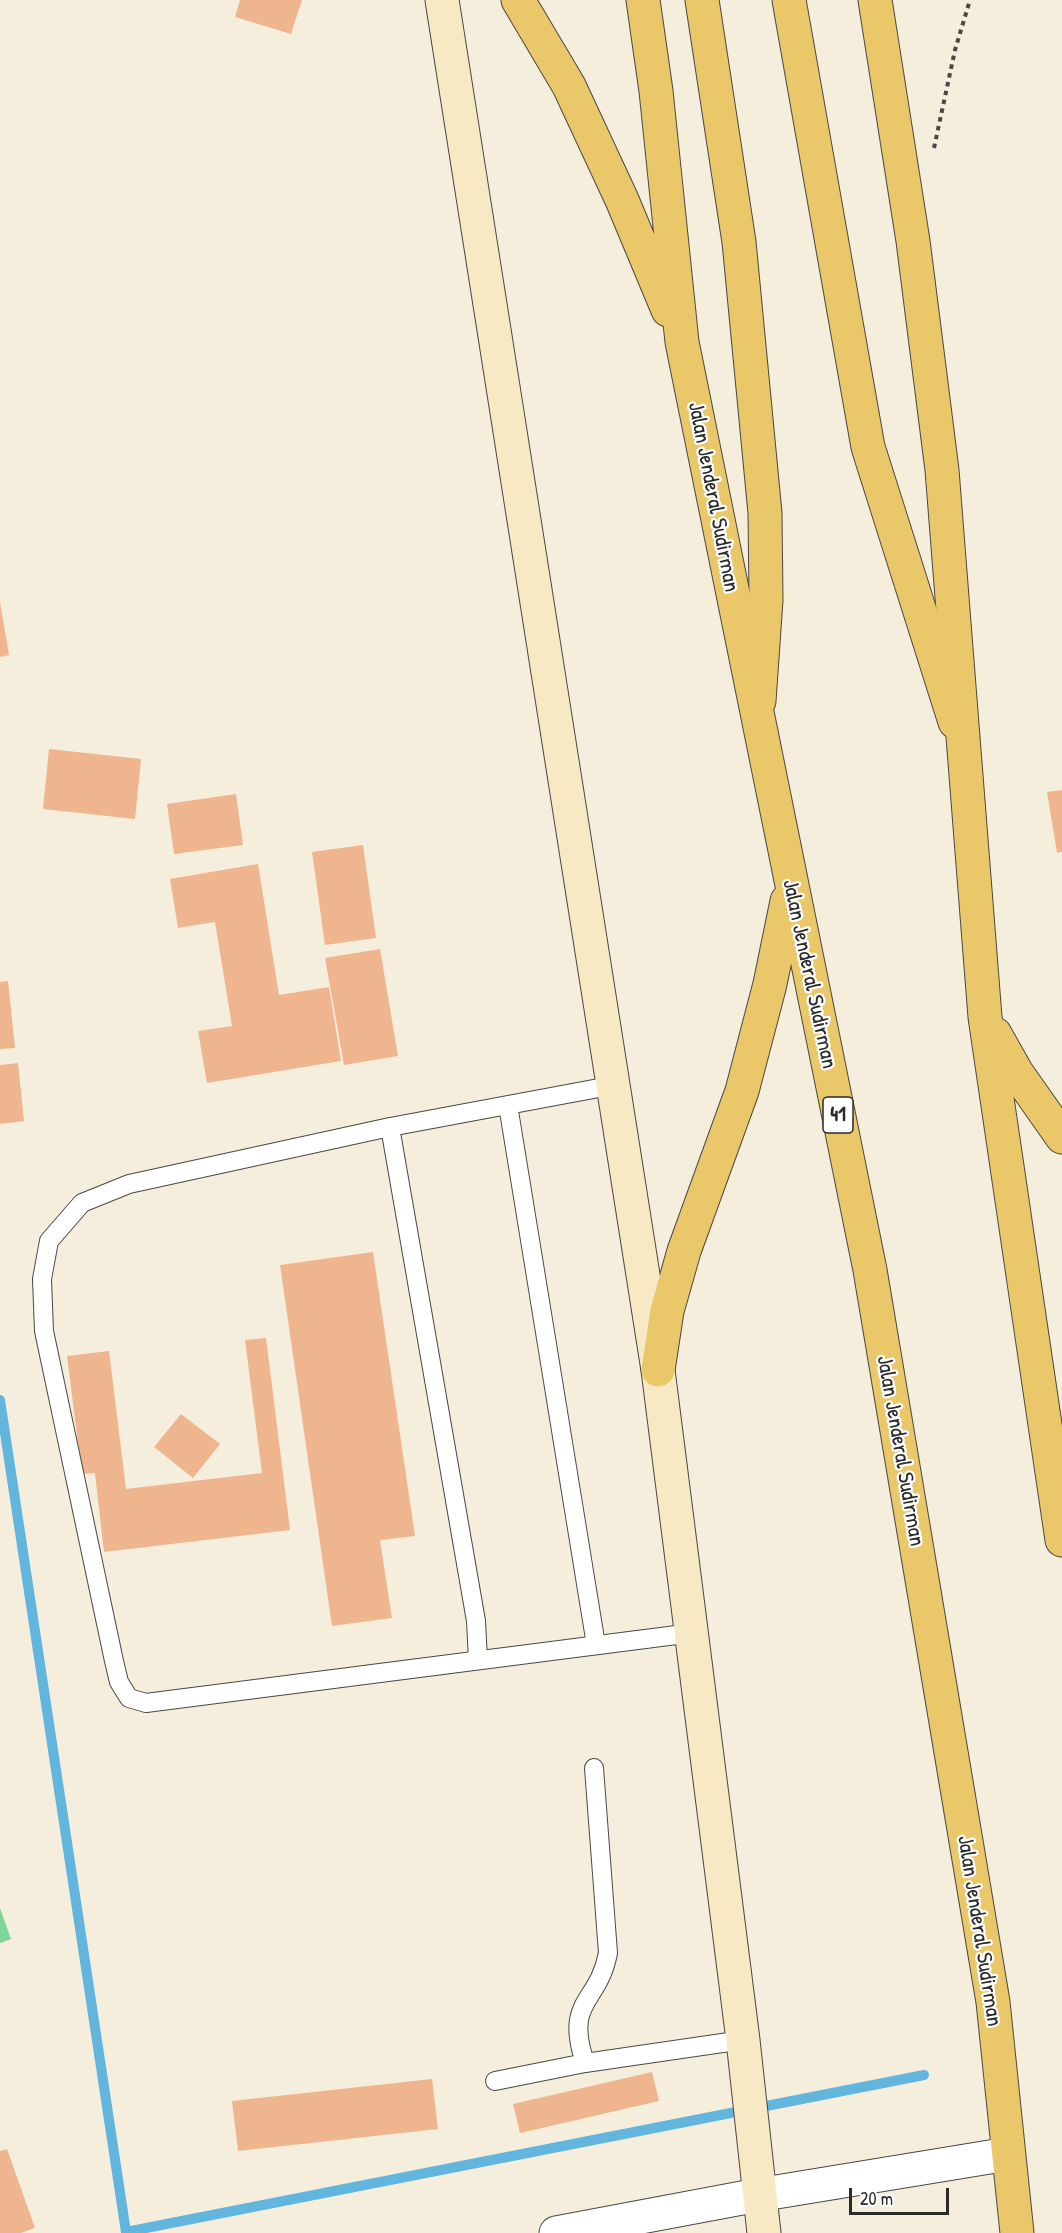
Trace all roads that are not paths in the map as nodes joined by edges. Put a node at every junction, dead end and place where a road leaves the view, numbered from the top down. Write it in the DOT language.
graph roads {
  1 [pos="442,0"];
  2 [pos="518,0"];
  3 [pos="643,0"];
  4 [pos="702,0"];
  5 [pos="789,0"];
  6 [pos="875,0"];
  7 [pos="682,342"];
  8 [pos="758,723"];
  9 [pos="965,750"];
  10 [pos="790,887"];
  11 [pos="985,1017"];
  12 [pos="615,1085"];
  13 [pos="508,1105"];
  14 [pos="390,1127"];
  15 [pos="1062,1137"];
  16 [pos="658,1370"];
  17 [pos="1062,1540"];
  18 [pos="692,1634"];
  19 [pos="596,1645"];
  20 [pos="478,1660"];
  21 [pos="594,1768"];
  22 [pos="743,2040"];
  23 [pos="585,2063"];
  24 [pos="495,2081"];
  25 [pos="1008,2154"];
  26 [pos="758,2194"];
  27 [pos="556,2233"];
  28 [pos="764,2233"];
  29 [pos="1017,2233"];
  1 -- 12 [label="street"];
  2 -- 7 [label="main road"];
  3 -- 7 [label="main road, Jalan Jenderal Sudirman / 41"];
  4 -- 8 [label="main road"];
  5 -- 9 [label="main road"];
  6 -- 9 [label="main road"];
  7 -- 8 [label="main road, Jalan Jenderal Sudirman / 41"];
  8 -- 10 [label="main road, Jalan Jenderal Sudirman / 41"];
  9 -- 11 [label="main road"];
  10 -- 16 [label="main road"];
  10 -- 25 [label="main road, Jalan Jenderal Sudirman / 41"];
  11 -- 15 [label="main road"];
  11 -- 17 [label="main road"];
  12 -- 13 [label="lane"];
  12 -- 16 [label="street"];
  13 -- 14 [label="lane"];
  13 -- 19 [label="lane"];
  14 -- 20 [label="lane"];
  14 -- 20 [label="lane"];
  16 -- 18 [label="street"];
  18 -- 19 [label="lane"];
  18 -- 22 [label="street"];
  19 -- 20 [label="lane"];
  21 -- 23 [label="lane"];
  22 -- 23 [label="lane"];
  22 -- 26 [label="street"];
  23 -- 24 [label="lane"];
  25 -- 26 [label="street"];
  25 -- 29 [label="main road, Jalan Jenderal Sudirman / 41"];
  26 -- 27 [label="street"];
  26 -- 28 [label="street"];
}
